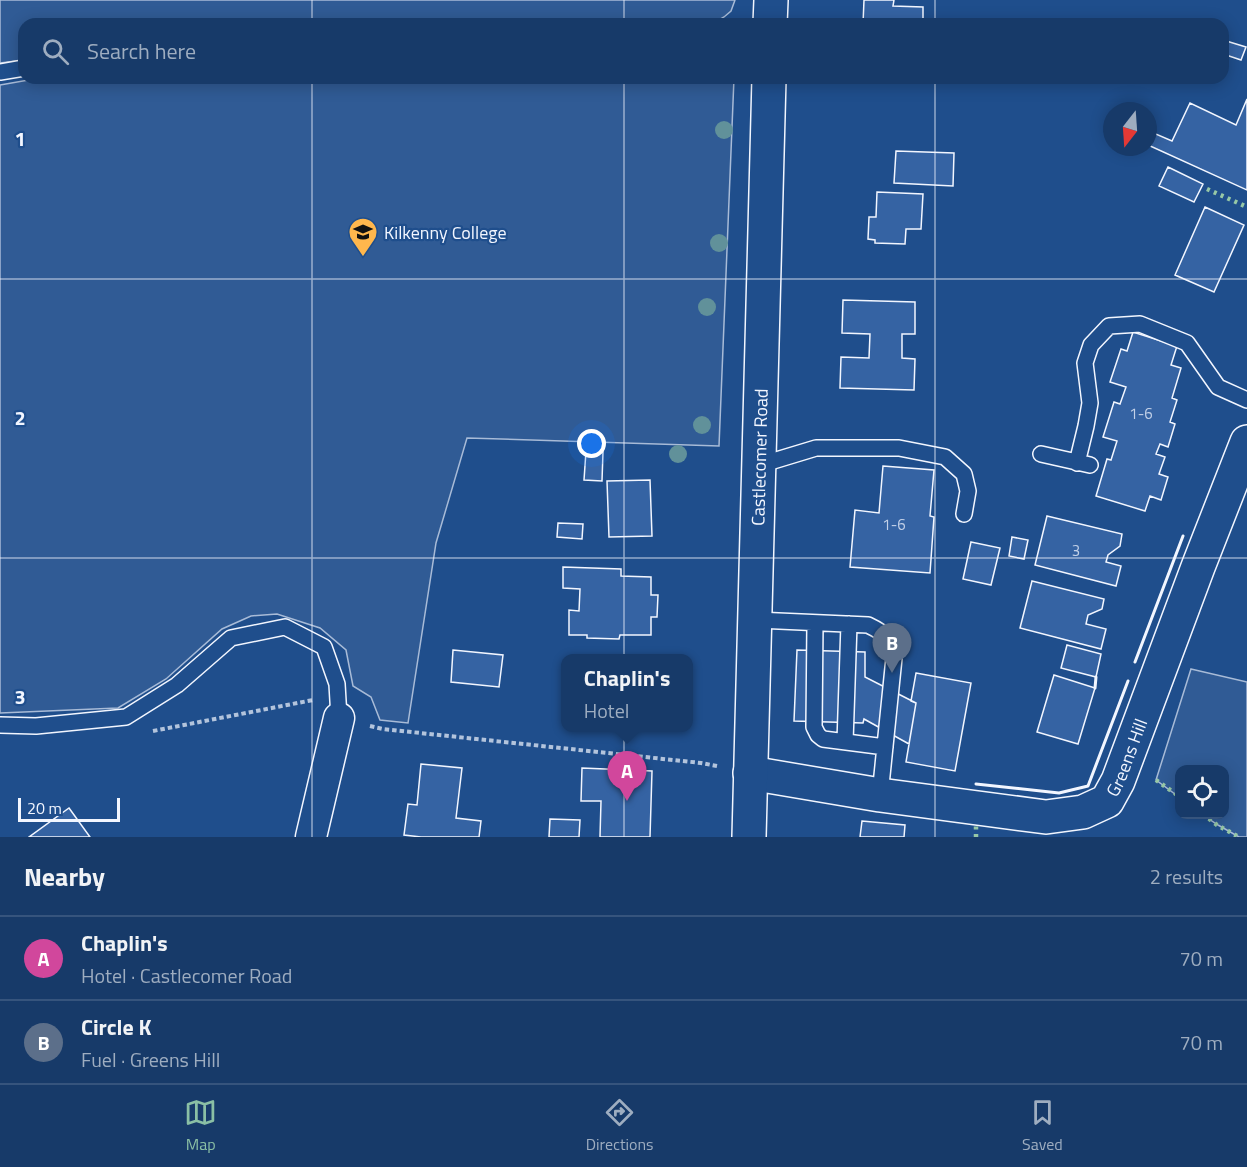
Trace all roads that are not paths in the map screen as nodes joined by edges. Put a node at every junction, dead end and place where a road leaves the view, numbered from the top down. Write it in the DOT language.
graph roads {
  1 [pos="771,0"];
  2 [pos="770,18"];
  3 [pos="18,69"];
  4 [pos="0,72"];
  5 [pos="769,84"];
  6 [pos="1247,400"];
  7 [pos="1247,442"];
  8 [pos="1041,454"];
  9 [pos="760,465"];
  10 [pos="964,514"];
  11 [pos="756,620"];
  12 [pos="815,623"];
  13 [pos="849,624"];
  14 [pos="339,718"];
  15 [pos="0,726"];
  16 [pos="845,742"];
  17 [pos="885,747"];
  18 [pos="750,773"];
  19 [pos="880,795"];
  20 [pos="311,837"];
  21 [pos="749,837"];
  1 -- 2 [label="main road"];
  3 -- 4 [label="lane"];
  5 -- 9 [label="main road, Castlecomer Road"];
  6 -- 8 [label="lane"];
  7 -- 19 [label="main road, Greens Hill"];
  9 -- 10 [label="lane"];
  9 -- 11 [label="main road, Castlecomer Road"];
  11 -- 12 [label="lane"];
  11 -- 18 [label="main road, Castlecomer Road"];
  12 -- 13 [label="lane"];
  12 -- 16 [label="lane"];
  13 -- 16 [label="lane"];
  13 -- 17 [label="lane"];
  14 -- 15 [label="lane"];
  14 -- 20 [label="street"];
  16 -- 17 [label="lane"];
  17 -- 19 [label="lane"];
  18 -- 19 [label="main road, Greens Hill"];
  18 -- 21 [label="main road, Castlecomer Road"];
}
